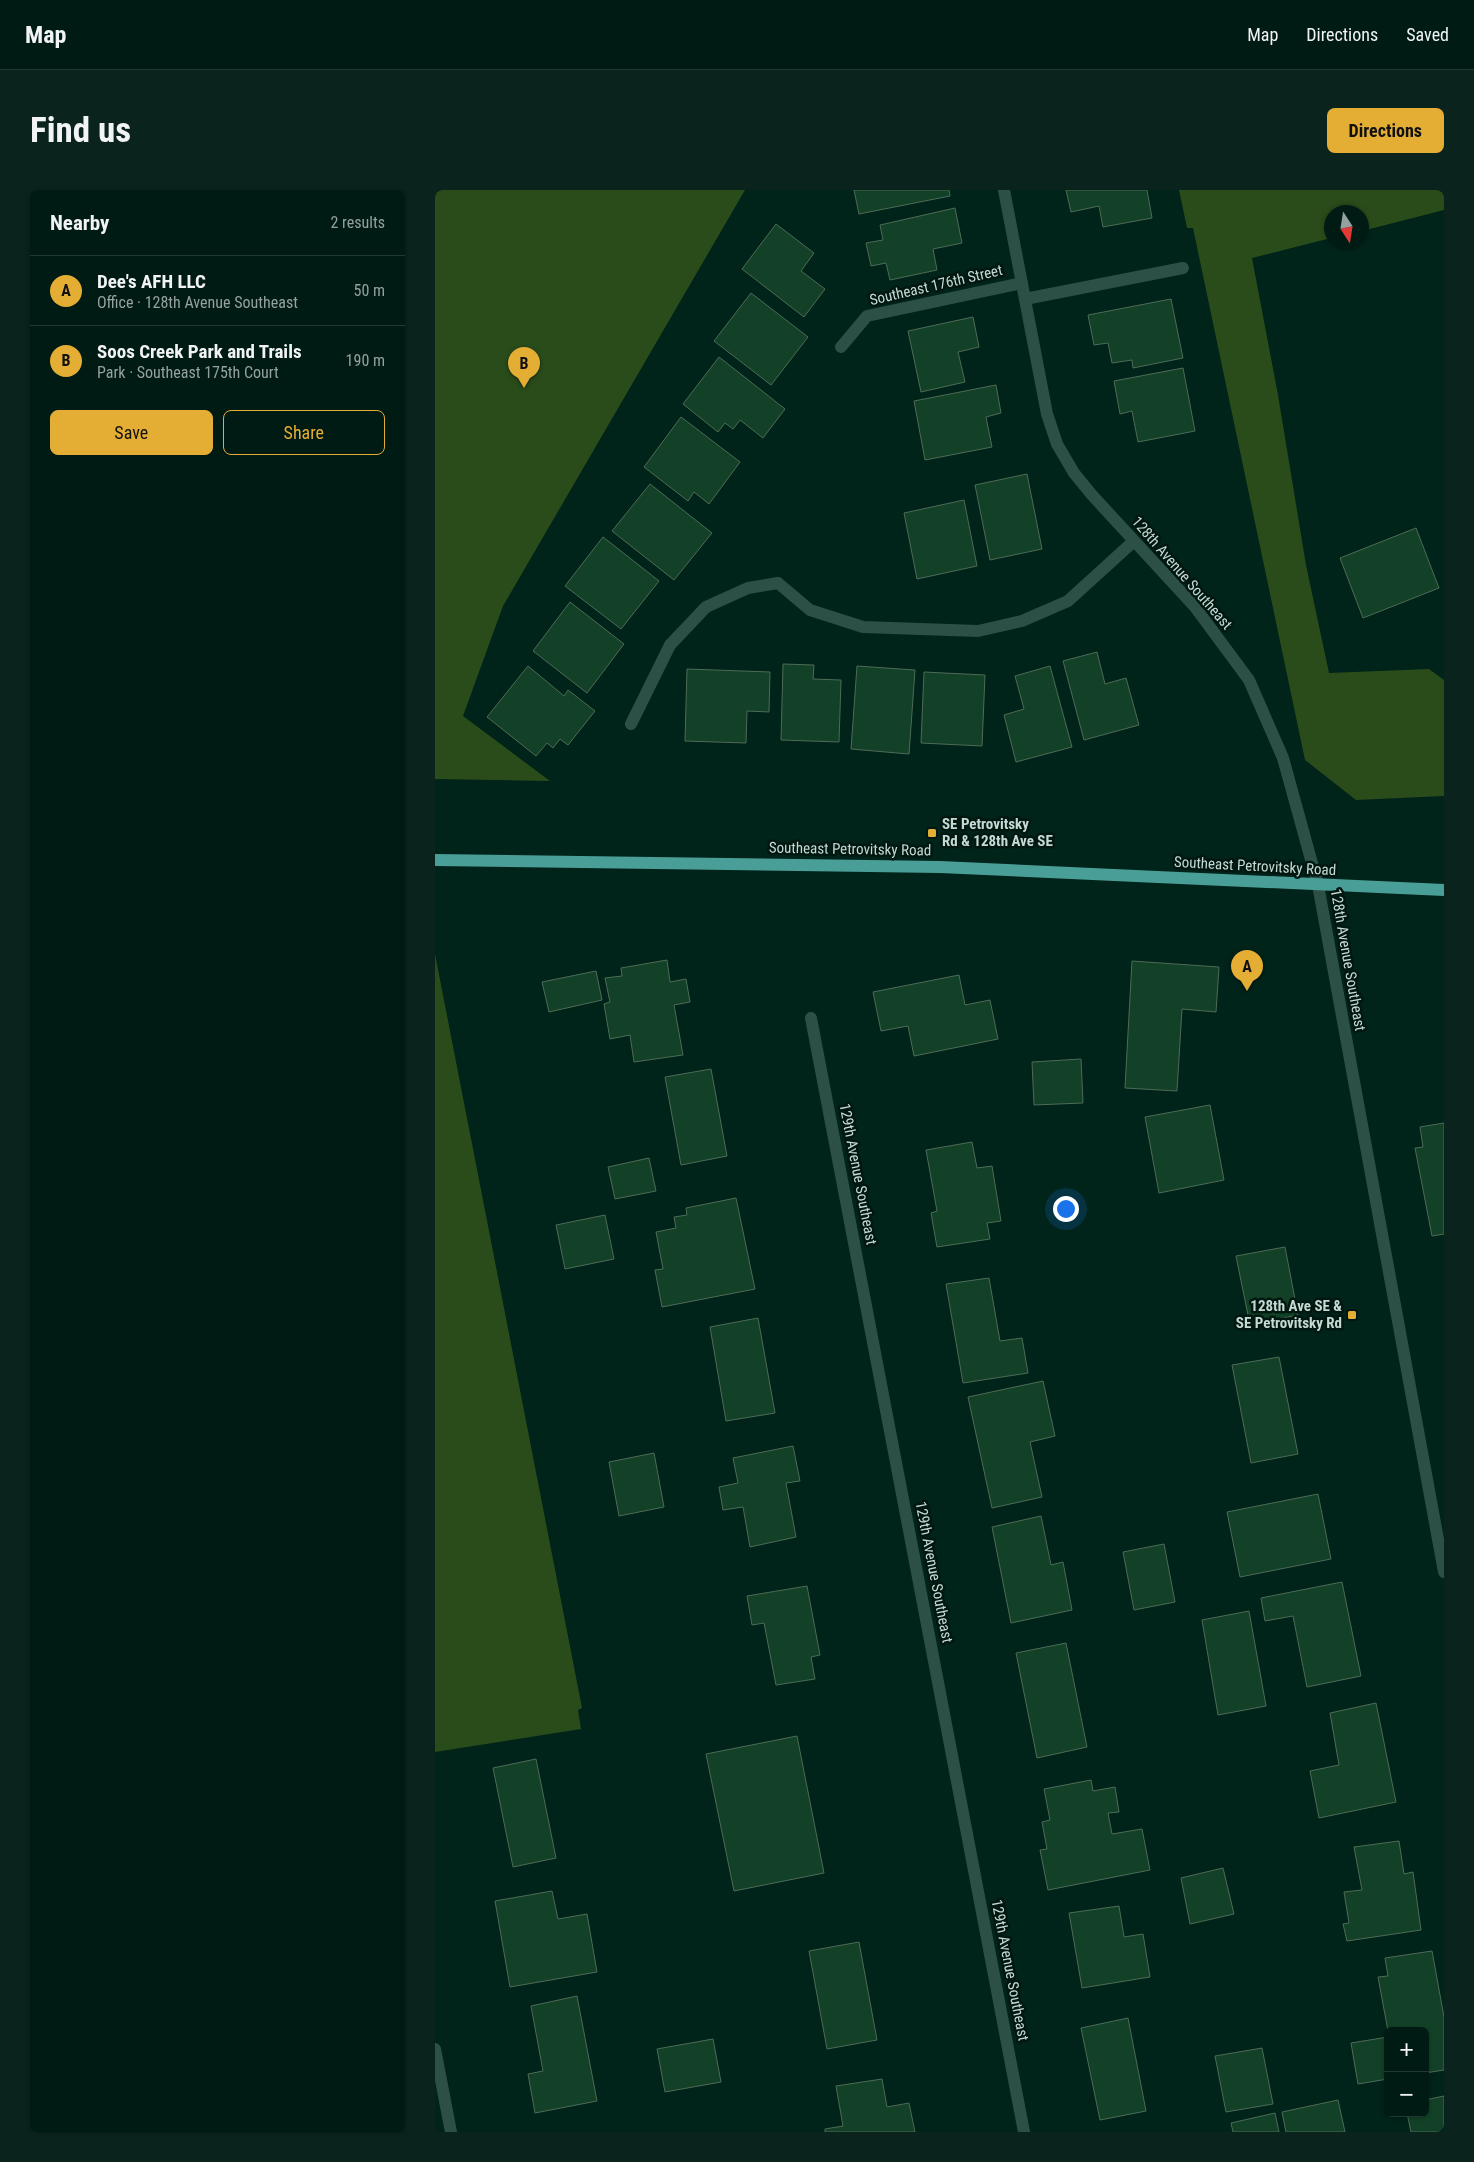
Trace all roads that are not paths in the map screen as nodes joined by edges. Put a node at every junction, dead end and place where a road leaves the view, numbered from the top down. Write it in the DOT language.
graph roads {
  1 [pos="1004,190"];
  2 [pos="1183,268"];
  3 [pos="1021,283"];
  4 [pos="1025,299"];
  5 [pos="841,347"];
  6 [pos="1134,541"];
  7 [pos="631,724"];
  8 [pos="435,860"];
  9 [pos="1317,886"];
  10 [pos="1444,890"];
  11 [pos="811,1018"];
  12 [pos="1444,1572"];
  13 [pos="435,2049"];
  14 [pos="451,2132"];
  15 [pos="1024,2132"];
  1 -- 3 [label="street, 128th Avenue Southeast"];
  2 -- 4 [label="street"];
  3 -- 4 [label="street, 128th Avenue Southeast"];
  3 -- 5 [label="street, Southeast 176th Street"];
  4 -- 6 [label="street, 128th Avenue Southeast"];
  6 -- 7 [label="street"];
  6 -- 9 [label="street, 128th Avenue Southeast"];
  8 -- 9 [label="main road, Southeast Petrovitsky Road"];
  9 -- 10 [label="main road, Southeast Petrovitsky Road"];
  9 -- 12 [label="street, 128th Avenue Southeast"];
  11 -- 15 [label="street, 129th Avenue Southeast"];
  13 -- 14 [label="street"];
}
